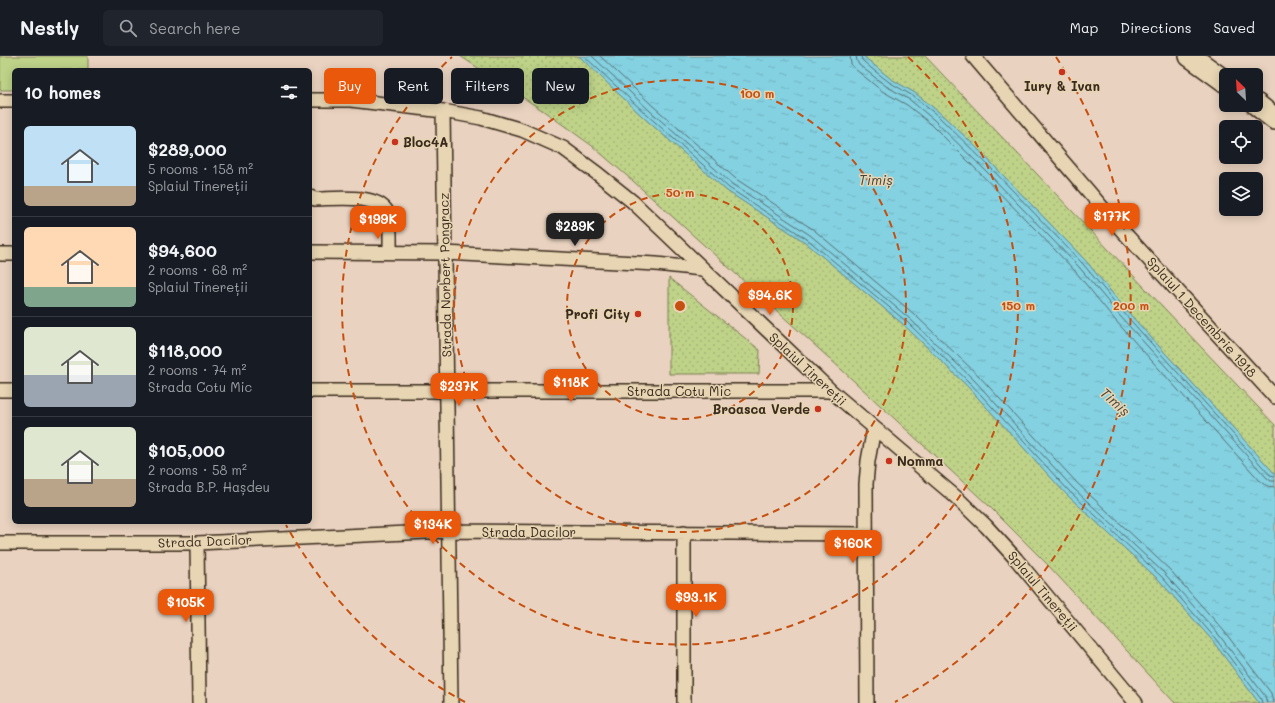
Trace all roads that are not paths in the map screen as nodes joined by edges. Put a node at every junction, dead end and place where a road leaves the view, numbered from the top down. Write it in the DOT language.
graph roads {
  1 [pos="973,56"];
  2 [pos="1190,56"];
  3 [pos="1219,77"];
  4 [pos="312,100"];
  5 [pos="0,101"];
  6 [pos="12,101"];
  7 [pos="1263,110"];
  8 [pos="443,111"];
  9 [pos="1275,119"];
  10 [pos="312,198"];
  11 [pos="312,252"];
  12 [pos="390,252"];
  13 [pos="445,253"];
  14 [pos="0,254"];
  15 [pos="12,254"];
  16 [pos="702,269"];
  17 [pos="0,390"];
  18 [pos="12,390"];
  19 [pos="312,390"];
  20 [pos="447,391"];
  21 [pos="831,391"];
  22 [pos="1275,397"];
  23 [pos="874,428"];
  24 [pos="449,531"];
  25 [pos="684,532"];
  26 [pos="866,534"];
  27 [pos="0,543"];
  28 [pos="197,543"];
  29 [pos="199,703"];
  30 [pos="451,703"];
  31 [pos="684,703"];
  32 [pos="867,703"];
  33 [pos="1136,703"];
  1 -- 22 [label="street, Splaiul 1 Decembrie 1918"];
  2 -- 3 [label="main road"];
  4 -- 8 [label="street, Splaiul Tinereții"];
  5 -- 6 [label="street"];
  7 -- 9 [label="main road"];
  8 -- 13 [label="street, Strada Norbert Pongracz"];
  8 -- 16 [label="street, Splaiul Tinereții"];
  10 -- 12 [label="street"];
  11 -- 12 [label="street"];
  12 -- 13 [label="street"];
  13 -- 16 [label="street"];
  13 -- 20 [label="street, Strada Norbert Pongracz"];
  14 -- 15 [label="street"];
  16 -- 21 [label="street, Splaiul Tinereții"];
  17 -- 18 [label="street"];
  19 -- 20 [label="street, Strada Cotu Mic"];
  20 -- 21 [label="street, Strada Cotu Mic"];
  20 -- 24 [label="street, Strada Norbert Pongracz"];
  21 -- 23 [label="street, Splaiul Tinereții"];
  23 -- 26 [label="street"];
  23 -- 33 [label="street, Splaiul Tinereții"];
  24 -- 25 [label="street, Strada Dacilor"];
  24 -- 28 [label="street, Strada Dacilor"];
  24 -- 30 [label="street, Strada Norbert Pongracz"];
  25 -- 26 [label="street, Strada Dacilor"];
  25 -- 31 [label="street"];
  26 -- 32 [label="street"];
  27 -- 28 [label="street, Strada Dacilor"];
  28 -- 29 [label="street"];
}
